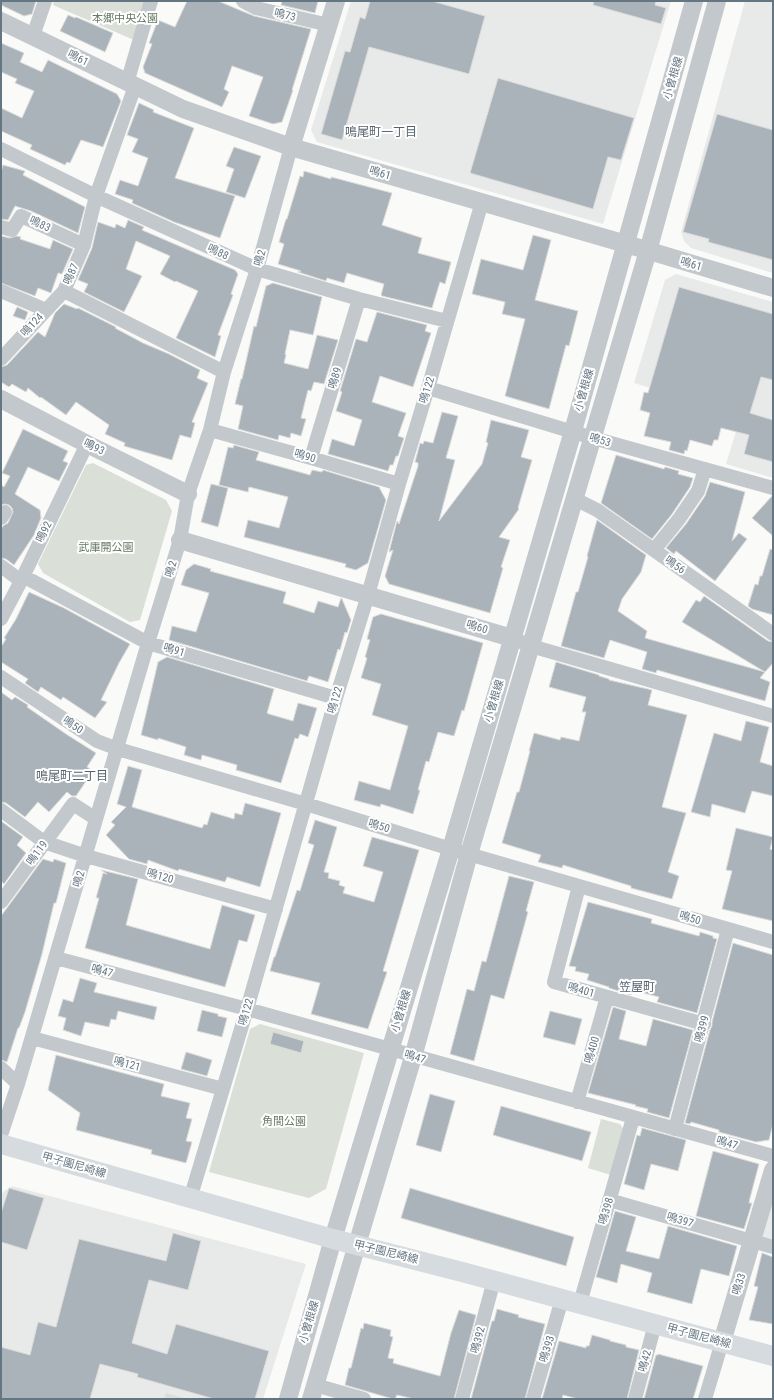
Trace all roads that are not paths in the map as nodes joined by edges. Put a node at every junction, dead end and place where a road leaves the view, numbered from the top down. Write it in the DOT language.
graph roads {
  1 [pos="45,1"];
  2 [pos="151,1"];
  3 [pos="242,1"];
  4 [pos="336,1"];
  5 [pos="694,1"];
  6 [pos="717,1"];
  7 [pos="1,21"];
  8 [pos="329,25"];
  9 [pos="33,36"];
  10 [pos="131,84"];
  11 [pos="291,147"];
  12 [pos="1,149"];
  13 [pos="96,196"];
  14 [pos="482,202"];
  15 [pos="1,227"];
  16 [pos="626,244"];
  17 [pos="84,245"];
  18 [pos="648,251"];
  19 [pos="257,269"];
  20 [pos="773,288"];
  21 [pos="1,291"];
  22 [pos="64,291"];
  23 [pos="359,299"];
  24 [pos="46,310"];
  25 [pos="447,321"];
  26 [pos="1,359"];
  27 [pos="224,372"];
  28 [pos="428,388"];
  29 [pos="1,399"];
  30 [pos="210,430"];
  31 [pos="573,431"];
  32 [pos="593,438"];
  33 [pos="87,444"];
  34 [pos="311,458"];
  35 [pos="705,469"];
  36 [pos="399,484"];
  37 [pos="773,488"];
  38 [pos="188,494"];
  39 [pos="575,499"];
  40 [pos="180,540"];
  41 [pos="654,550"];
  42 [pos="1,566"];
  43 [pos="22,578"];
  44 [pos="368,595"];
  45 [pos="1,619"];
  46 [pos="773,634"];
  47 [pos="512,638"];
  48 [pos="148,643"];
  49 [pos="531,646"];
  50 [pos="1,677"];
  51 [pos="336,698"];
  52 [pos="773,716"];
  53 [pos="118,749"];
  54 [pos="306,804"];
  55 [pos="1,810"];
  56 [pos="96,819"];
  57 [pos="44,842"];
  58 [pos="451,849"];
  59 [pos="469,854"];
  60 [pos="86,856"];
  61 [pos="579,886"];
  62 [pos="4,894"];
  63 [pos="276,909"];
  64 [pos="728,929"];
  65 [pos="773,942"];
  66 [pos="56,958"];
  67 [pos="607,997"];
  68 [pos="247,1009"];
  69 [pos="704,1024"];
  70 [pos="32,1038"];
  71 [pos="390,1050"];
  72 [pos="413,1056"];
  73 [pos="1,1068"];
  74 [pos="18,1084"];
  75 [pos="223,1089"];
  76 [pos="577,1102"];
  77 [pos="633,1118"];
  78 [pos="675,1129"];
  79 [pos="1,1135"];
  80 [pos="1,1144"];
  81 [pos="773,1156"];
  82 [pos="773,1170"];
  83 [pos="190,1199"];
  84 [pos="609,1200"];
  85 [pos="333,1239"];
  86 [pos="752,1240"];
  87 [pos="357,1244"];
  88 [pos="773,1246"];
  89 [pos="494,1280"];
  90 [pos="571,1301"];
  91 [pos="655,1324"];
  92 [pos="722,1342"];
  93 [pos="773,1356"];
  94 [pos="313,1392"];
  95 [pos="288,1399"];
  96 [pos="364,1399"];
  97 [pos="462,1399"];
  98 [pos="533,1399"];
  99 [pos="635,1399"];
  100 [pos="705,1399"];
  1 -- 9 [label="street"];
  2 -- 10 [label="street, 鳴87"];
  3 -- 8 [label="street, 鳴73"];
  4 -- 8 [label="street, 鳴2"];
  5 -- 16 [label="street, 小曽根線"];
  6 -- 18 [label="street, 小曽根線"];
  7 -- 9 [label="street, 鳴61"];
  8 -- 11 [label="street, 鳴2"];
  9 -- 10 [label="street, 鳴61"];
  10 -- 11 [label="street, 鳴61"];
  10 -- 13 [label="street, 鳴87"];
  11 -- 14 [label="street, 鳴61"];
  11 -- 19 [label="street, 鳴2"];
  12 -- 13 [label="street, 鳴88"];
  13 -- 17 [label="street, 鳴87"];
  13 -- 19 [label="street, 鳴88"];
  14 -- 16 [label="street, 鳴61"];
  14 -- 25 [label="street, 鳴122"];
  15 -- 17 [label="street, 鳴83"];
  16 -- 18 [label="street, 鳴61"];
  16 -- 31 [label="street, 小曽根線"];
  17 -- 22 [label="street, 鳴87"];
  18 -- 20 [label="street, 鳴61"];
  18 -- 32 [label="street, 小曽根線"];
  19 -- 23 [label="street, 鳴88"];
  19 -- 27 [label="street, 鳴2"];
  21 -- 24 [label="street"];
  22 -- 24 [label="street, 鳴124"];
  22 -- 27 [label="street, 鳴87"];
  23 -- 25 [label="street, 鳴88"];
  23 -- 34 [label="street, 鳴89"];
  24 -- 26 [label="street, 鳴124"];
  25 -- 28 [label="street, 鳴122"];
  27 -- 30 [label="street, 鳴2"];
  28 -- 31 [label="street, 鳴53"];
  28 -- 36 [label="street, 鳴122"];
  29 -- 33 [label="street, 鳴93"];
  30 -- 34 [label="street, 鳴90"];
  30 -- 38 [label="street, 鳴2"];
  31 -- 32 [label="street, 鳴53"];
  31 -- 47 [label="street, 小曽根線"];
  32 -- 35 [label="street, 鳴53"];
  32 -- 39 [label="street, 小曽根線"];
  33 -- 38 [label="street, 鳴93"];
  33 -- 43 [label="street, 鳴92"];
  34 -- 36 [label="street, 鳴90"];
  35 -- 37 [label="street, 鳴53"];
  35 -- 41 [label="street"];
  36 -- 44 [label="street, 鳴122"];
  38 -- 40 [label="street, 鳴2"];
  39 -- 41 [label="street, 鳴56"];
  39 -- 49 [label="street, 小曽根線"];
  40 -- 44 [label="street, 鳴60"];
  40 -- 48 [label="street, 鳴2"];
  41 -- 46 [label="street, 鳴56"];
  42 -- 43 [label="street, 鳴91"];
  43 -- 45 [label="street, 鳴92"];
  43 -- 48 [label="street, 鳴91"];
  44 -- 47 [label="street, 鳴60"];
  44 -- 51 [label="street, 鳴122"];
  47 -- 49 [label="street, 鳴60"];
  47 -- 58 [label="street, 小曽根線"];
  48 -- 51 [label="street, 鳴91"];
  48 -- 53 [label="street, 鳴2"];
  49 -- 52 [label="street, 鳴60"];
  49 -- 59 [label="street, 小曽根線"];
  50 -- 53 [label="street, 鳴50"];
  51 -- 54 [label="street, 鳴122"];
  53 -- 54 [label="street, 鳴50"];
  53 -- 56 [label="street, 鳴2"];
  54 -- 58 [label="street, 鳴50"];
  54 -- 63 [label="street, 鳴122"];
  55 -- 57 [label="street, 鳴120"];
  56 -- 57 [label="street, 鳴119"];
  56 -- 60 [label="street, 鳴2"];
  57 -- 60 [label="street, 鳴120"];
  57 -- 62 [label="street, 鳴119"];
  58 -- 59 [label="street, 鳴50"];
  58 -- 71 [label="street, 小曽根線"];
  59 -- 61 [label="street, 鳴50"];
  59 -- 72 [label="street, 小曽根線"];
  60 -- 63 [label="street, 鳴120"];
  60 -- 66 [label="street, 鳴2"];
  61 -- 64 [label="street, 鳴50"];
  61 -- 67 [label="street, 鳴401"];
  63 -- 68 [label="street, 鳴122"];
  64 -- 65 [label="street, 鳴50"];
  64 -- 69 [label="street, 鳴399"];
  66 -- 68 [label="street, 鳴47"];
  66 -- 70 [label="street, 鳴2"];
  67 -- 69 [label="street, 鳴401"];
  67 -- 76 [label="street, 鳴400"];
  68 -- 71 [label="street, 鳴47"];
  68 -- 75 [label="street, 鳴122"];
  69 -- 78 [label="street, 鳴399"];
  70 -- 74 [label="street, 鳴2"];
  70 -- 75 [label="street, 鳴121"];
  71 -- 72 [label="street, 鳴47"];
  71 -- 85 [label="street, 小曽根線"];
  72 -- 76 [label="street, 鳴47"];
  72 -- 87 [label="street, 小曽根線"];
  73 -- 74 [label="street"];
  74 -- 79 [label="street, 鳴2"];
  75 -- 83 [label="street, 鳴122"];
  76 -- 77 [label="street, 鳴47"];
  77 -- 78 [label="street, 鳴47"];
  77 -- 84 [label="street, 鳴398"];
  78 -- 81 [label="street, 鳴47"];
  80 -- 83 [label="main road, 甲子園尼崎線"];
  82 -- 86 [label="street, 鳴33"];
  83 -- 85 [label="main road, 甲子園尼崎線"];
  84 -- 86 [label="street, 鳴397"];
  84 -- 90 [label="street, 鳴398"];
  85 -- 87 [label="main road, 甲子園尼崎線"];
  85 -- 95 [label="street, 小曽根線"];
  86 -- 88 [label="street, 鳴397"];
  86 -- 92 [label="street, 鳴33"];
  87 -- 89 [label="main road, 甲子園尼崎線"];
  87 -- 94 [label="street, 小曽根線"];
  89 -- 90 [label="main road, 甲子園尼崎線"];
  89 -- 97 [label="street, 鳴392"];
  90 -- 91 [label="main road, 甲子園尼崎線"];
  90 -- 98 [label="street, 鳴393"];
  91 -- 92 [label="main road, 甲子園尼崎線"];
  91 -- 99 [label="street, 鳴42"];
  92 -- 93 [label="main road, 甲子園尼崎線"];
  92 -- 100 [label="street, 鳴33"];
  94 -- 96 [label="street"];
}
